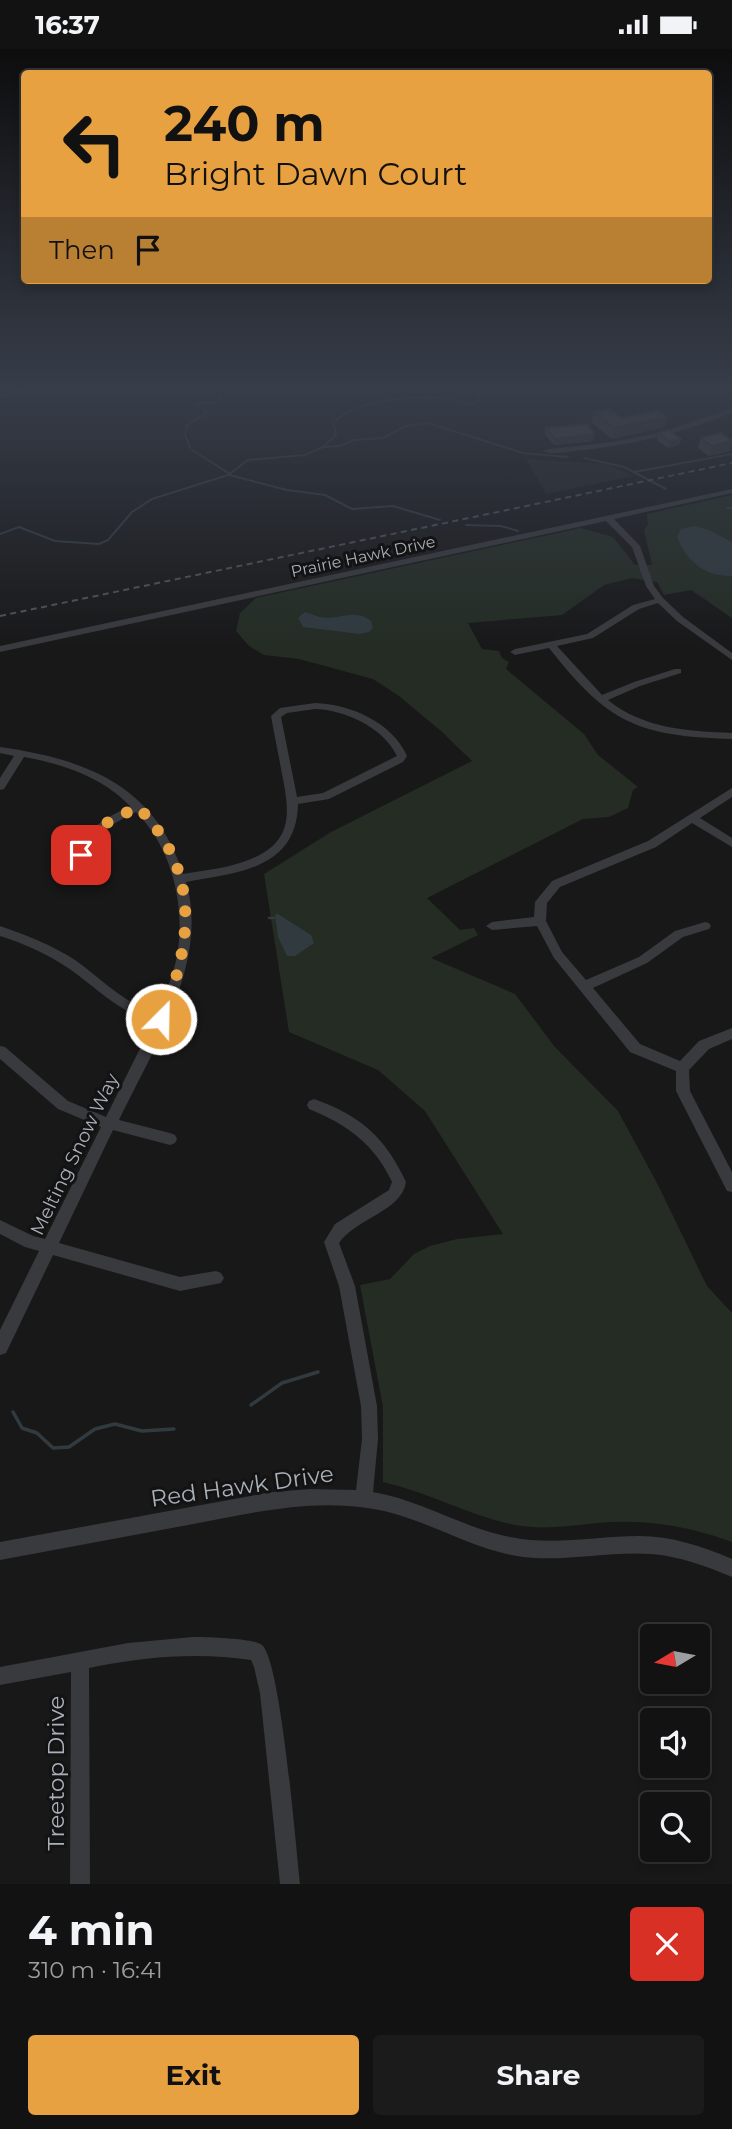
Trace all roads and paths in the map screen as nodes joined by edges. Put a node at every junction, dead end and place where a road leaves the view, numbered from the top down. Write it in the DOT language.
graph roads {
  1 [pos="732,491"];
  2 [pos="608,517"];
  3 [pos="660,600"];
  4 [pos="552,645"];
  5 [pos="0,649"];
  6 [pos="515,653"];
  7 [pos="732,657"];
  8 [pos="678,671"];
  9 [pos="602,699"];
  10 [pos="732,736"];
  11 [pos="0,750"];
  12 [pos="21,753"];
  13 [pos="0,786"];
  14 [pos="732,792"];
  15 [pos="293,801"];
  16 [pos="138,807"];
  17 [pos="692,818"];
  18 [pos="732,843"];
  19 [pos="81,855"];
  20 [pos="181,879"];
  21 [pos="540,921"];
  22 [pos="492,926"];
  23 [pos="705,926"];
  24 [pos="0,931"];
  25 [pos="586,986"];
  26 [pos="161,1019"];
  27 [pos="732,1033"];
  28 [pos="0,1051"];
  29 [pos="682,1068"];
  30 [pos="314,1105"];
  31 [pos="111,1125"];
  32 [pos="170,1139"];
  33 [pos="732,1186"];
  34 [pos="0,1227"];
  35 [pos="50,1248"];
  36 [pos="216,1278"];
  37 [pos="0,1347"];
  38 [pos="365,1497"];
  39 [pos="0,1551"];
  40 [pos="732,1568"];
  41 [pos="79,1663"];
  42 [pos="0,1676"];
  43 [pos="80,1884"];
  44 [pos="290,1884"];
  1 -- 2 [label="street, Prairie Hawk Drive"];
  2 -- 3 [label="street"];
  2 -- 5 [label="street, Prairie Hawk Drive"];
  3 -- 4 [label="street"];
  3 -- 7 [label="street"];
  4 -- 6 [label="street"];
  4 -- 9 [label="street"];
  8 -- 9 [label="street"];
  9 -- 10 [label="street"];
  11 -- 12 [label="street, Melting Snow Way"];
  12 -- 13 [label="street"];
  12 -- 16 [label="street, Melting Snow Way"];
  14 -- 17 [label="street"];
  15 -- 15 [label="street"];
  15 -- 20 [label="street"];
  16 -- 19 [label="street"];
  16 -- 20 [label="street, Melting Snow Way"];
  17 -- 18 [label="street"];
  17 -- 21 [label="street"];
  20 -- 26 [label="street, Melting Snow Way"];
  21 -- 22 [label="street"];
  21 -- 25 [label="street"];
  23 -- 25 [label="street"];
  24 -- 26 [label="street"];
  25 -- 29 [label="street"];
  26 -- 31 [label="street, Melting Snow Way"];
  27 -- 29 [label="street"];
  28 -- 31 [label="street"];
  29 -- 33 [label="street"];
  30 -- 38 [label="street"];
  31 -- 32 [label="street"];
  31 -- 35 [label="street, Melting Snow Way"];
  34 -- 35 [label="street"];
  35 -- 36 [label="street"];
  35 -- 37 [label="street, Melting Snow Way"];
  38 -- 39 [label="street, Red Hawk Drive"];
  38 -- 40 [label="street, Red Hawk Drive"];
  41 -- 42 [label="street"];
  41 -- 43 [label="street, Treetop Drive"];
  41 -- 44 [label="street"];
}
